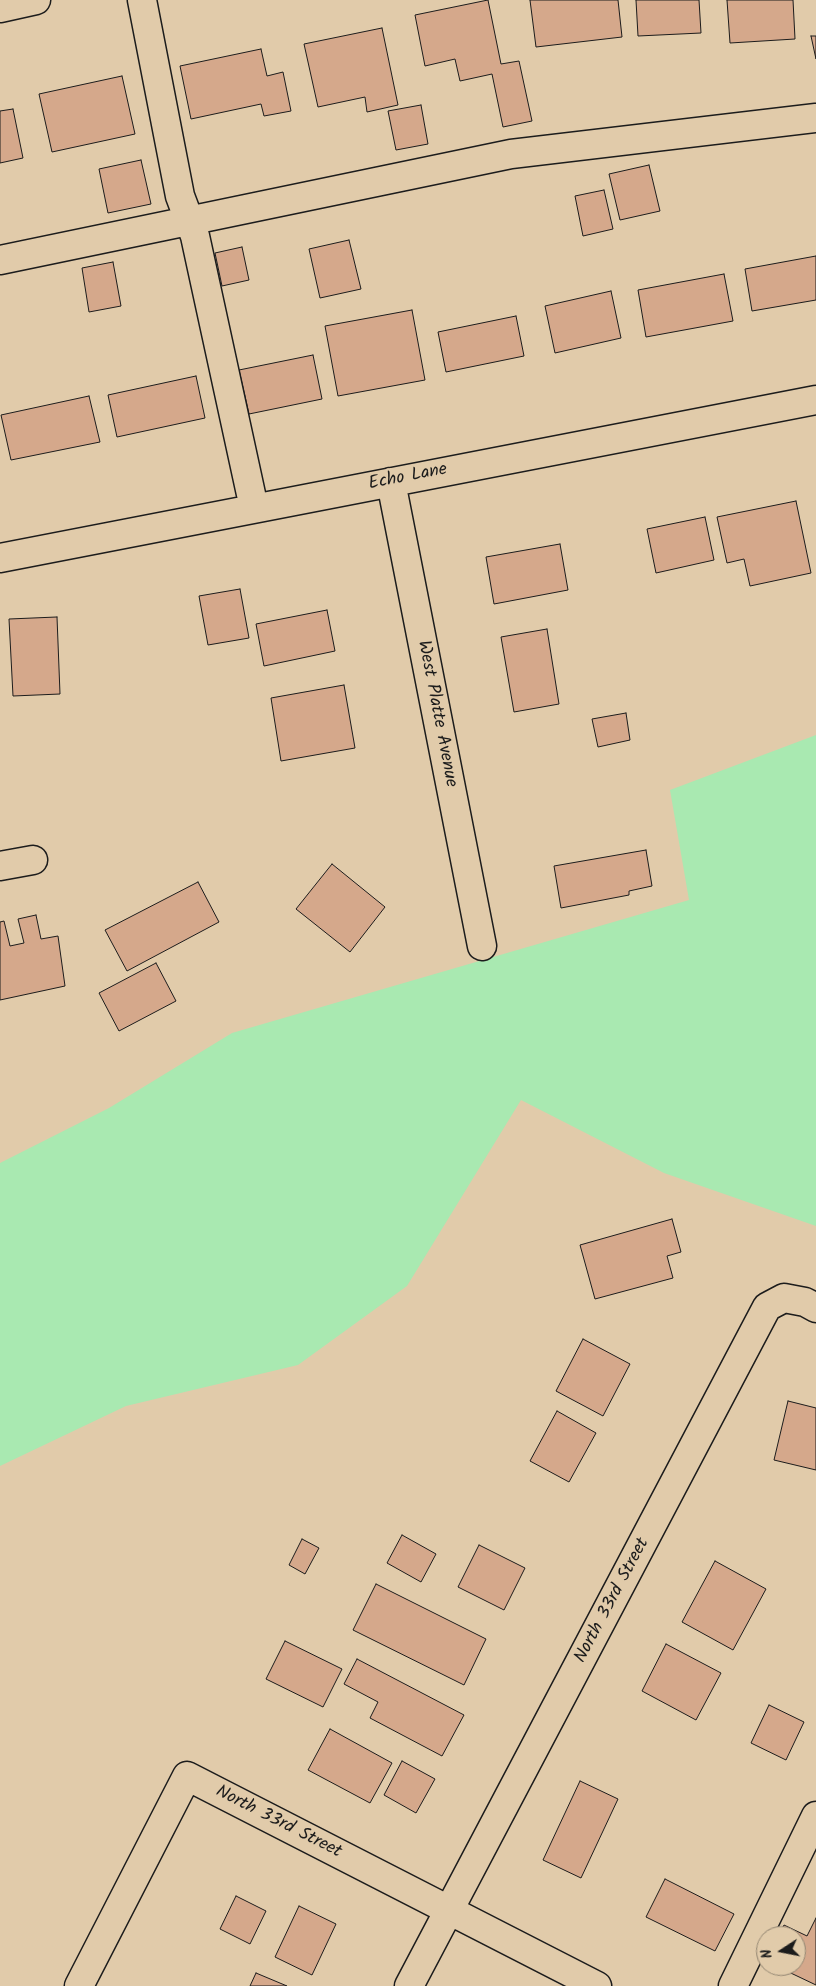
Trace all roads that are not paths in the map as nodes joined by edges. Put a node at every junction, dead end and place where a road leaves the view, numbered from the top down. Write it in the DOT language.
graph roads {
  1 [pos="36,0"];
  2 [pos="142,0"];
  3 [pos="0,8"];
  4 [pos="816,118"];
  5 [pos="188,220"];
  6 [pos="0,260"];
  7 [pos="816,400"];
  8 [pos="391,482"];
  9 [pos="254,508"];
  10 [pos="0,558"];
  11 [pos="33,860"];
  12 [pos="0,866"];
  13 [pos="482,946"];
  14 [pos="816,1308"];
  15 [pos="816,1816"];
  16 [pos="450,1912"];
  17 [pos="79,1986"];
  18 [pos="409,1986"];
  19 [pos="597,1986"];
  20 [pos="732,1986"];
  1 -- 3 [label="street"];
  2 -- 5 [label="street"];
  4 -- 5 [label="street"];
  5 -- 6 [label="street"];
  5 -- 9 [label="street"];
  7 -- 8 [label="street, Echo Lane"];
  8 -- 9 [label="street, Echo Lane"];
  8 -- 13 [label="street, West Platte Avenue"];
  9 -- 10 [label="street, Echo Lane"];
  11 -- 12 [label="street"];
  14 -- 16 [label="street, North 33rd Street"];
  15 -- 20 [label="street"];
  16 -- 17 [label="street, North 33rd Street"];
  16 -- 18 [label="street"];
  16 -- 19 [label="street, North 33rd Street"];
}
